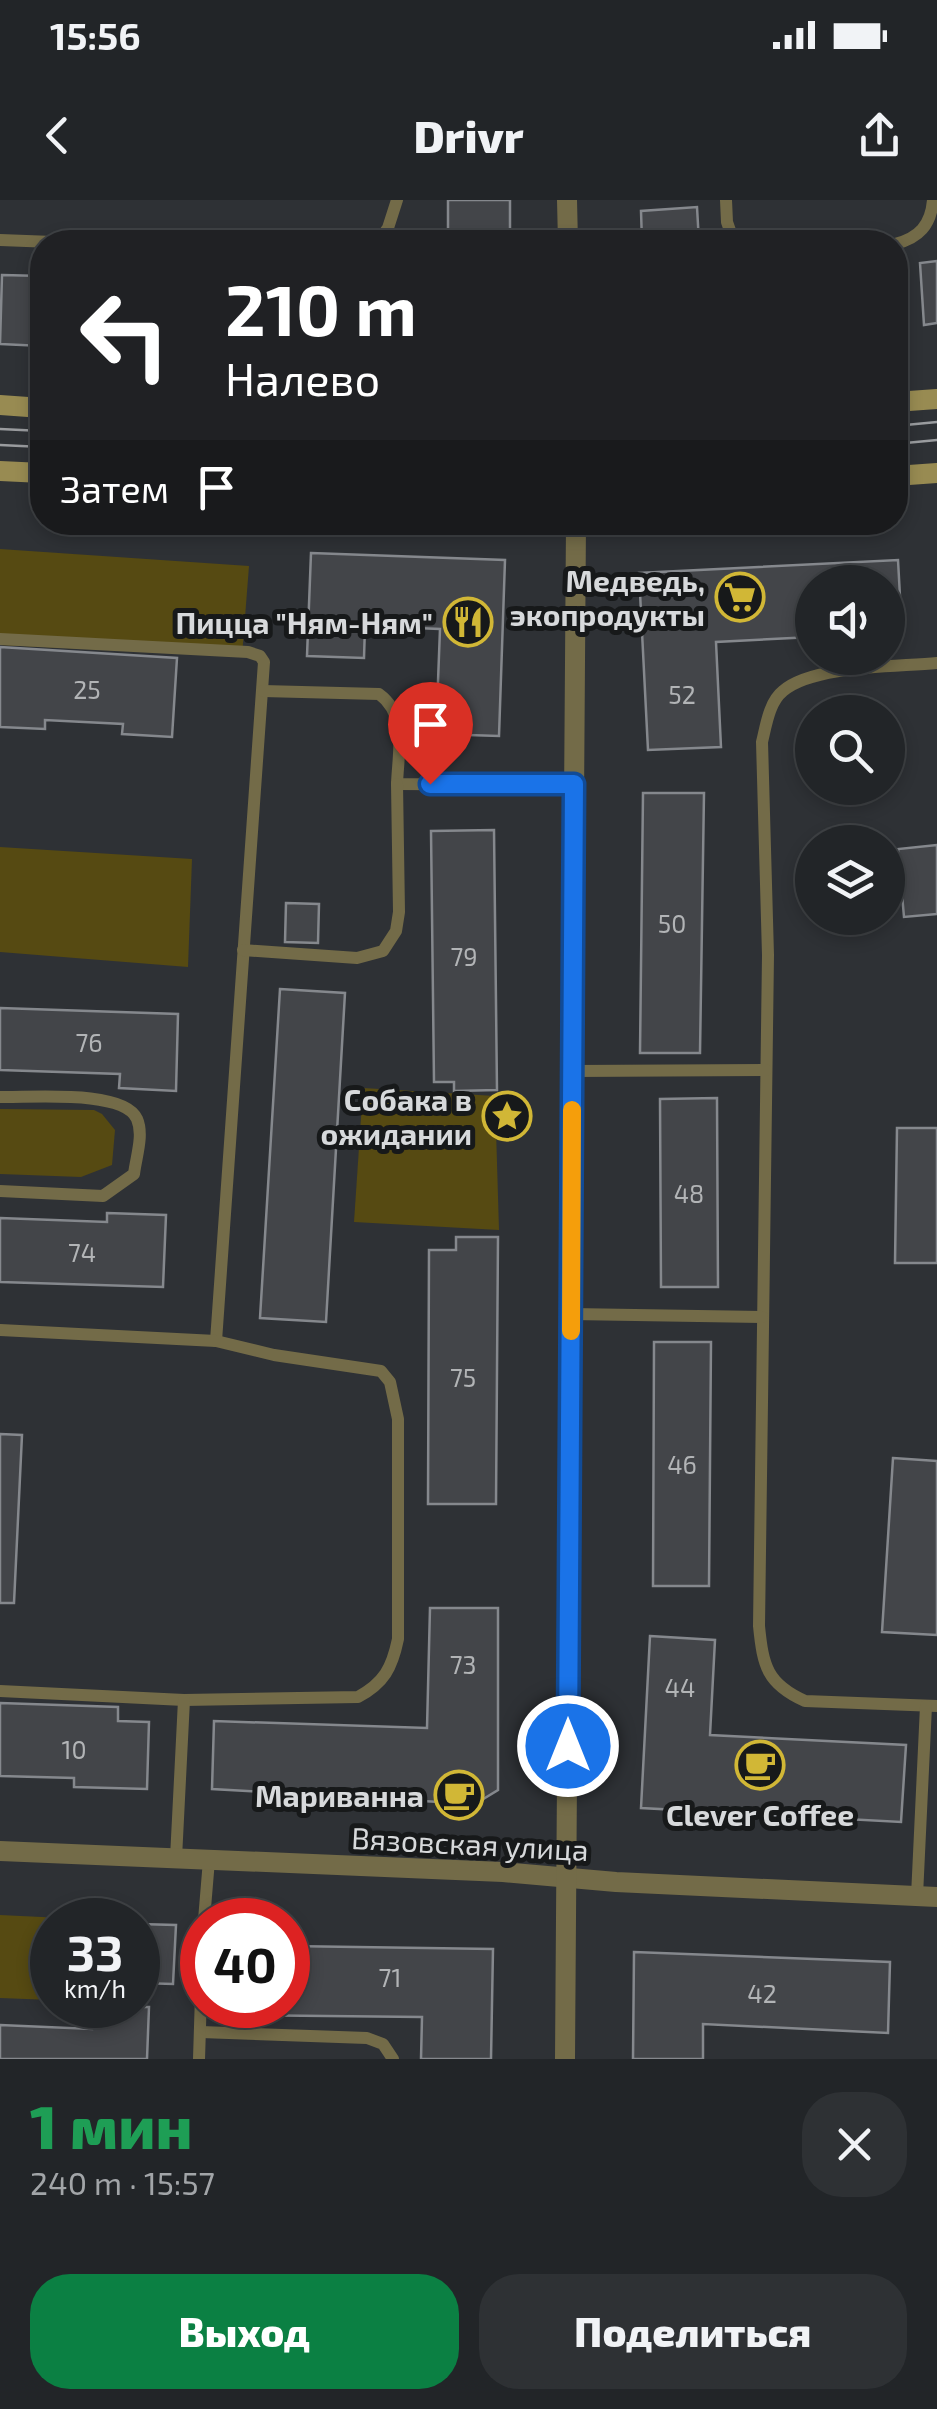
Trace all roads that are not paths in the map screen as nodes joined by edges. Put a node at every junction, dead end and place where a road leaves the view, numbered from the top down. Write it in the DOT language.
graph roads {
  1 [pos="397,200"];
  2 [pos="568,200"];
  3 [pos="726,200"];
  4 [pos="933,200"];
  5 [pos="387,230"];
  6 [pos="568,230"];
  7 [pos="730,230"];
  8 [pos="908,239"];
  9 [pos="0,240"];
  10 [pos="30,241"];
  11 [pos="937,398"];
  12 [pos="908,401"];
  13 [pos="0,405"];
  14 [pos="30,407"];
  15 [pos="0,471"];
  16 [pos="30,472"];
  17 [pos="937,473"];
  18 [pos="908,475"];
  19 [pos="576,535"];
  20 [pos="0,639"];
  21 [pos="937,663"];
  22 [pos="263,691"];
  23 [pos="397,784"];
  24 [pos="574,784"];
  25 [pos="243,950"];
  26 [pos="766,1070"];
  27 [pos="572,1071"];
  28 [pos="0,1097"];
  29 [pos="0,1191"];
  30 [pos="571,1314"];
  31 [pos="762,1317"];
  32 [pos="0,1330"];
  33 [pos="216,1341"];
  34 [pos="0,1691"];
  35 [pos="184,1700"];
  36 [pos="932,1706"];
  37 [pos="0,1850"];
  38 [pos="176,1858"];
  39 [pos="209,1860"];
  40 [pos="567,1879"];
  41 [pos="927,1896"];
  42 [pos="206,1898"];
  43 [pos="201,2028"];
  44 [pos="201,2032"];
  45 [pos="199,2059"];
  46 [pos="393,2059"];
  47 [pos="565,2059"];
  1 -- 5 [label="lane"];
  2 -- 6 [label="street"];
  3 -- 7 [label="lane"];
  4 -- 8 [label="lane"];
  9 -- 10 [label="lane"];
  11 -- 12 [label="main road"];
  13 -- 14 [label="main road"];
  15 -- 16 [label="main road"];
  17 -- 18 [label="main road"];
  19 -- 24 [label="street"];
  20 -- 22 [label="lane"];
  21 -- 26 [label="lane"];
  22 -- 23 [label="lane"];
  22 -- 25 [label="lane"];
  23 -- 24 [label="lane"];
  23 -- 25 [label="lane"];
  24 -- 27 [label="street"];
  25 -- 33 [label="lane"];
  26 -- 27 [label="lane"];
  26 -- 31 [label="lane"];
  27 -- 30 [label="street"];
  28 -- 29 [label="lane"];
  30 -- 31 [label="lane"];
  30 -- 40 [label="street"];
  31 -- 36 [label="lane"];
  32 -- 33 [label="lane"];
  33 -- 35 [label="lane"];
  34 -- 35 [label="lane"];
  35 -- 38 [label="lane"];
  36 -- 41 [label="lane"];
  37 -- 38 [label="street, Вязовская улица"];
  38 -- 39 [label="street, Вязовская улица"];
  39 -- 40 [label="street, Вязовская улица"];
  39 -- 42 [label="lane"];
  40 -- 41 [label="street, Вязовская улица"];
  40 -- 47 [label="street"];
  43 -- 44 [label="lane"];
  44 -- 45 [label="lane"];
  44 -- 46 [label="lane"];
}
